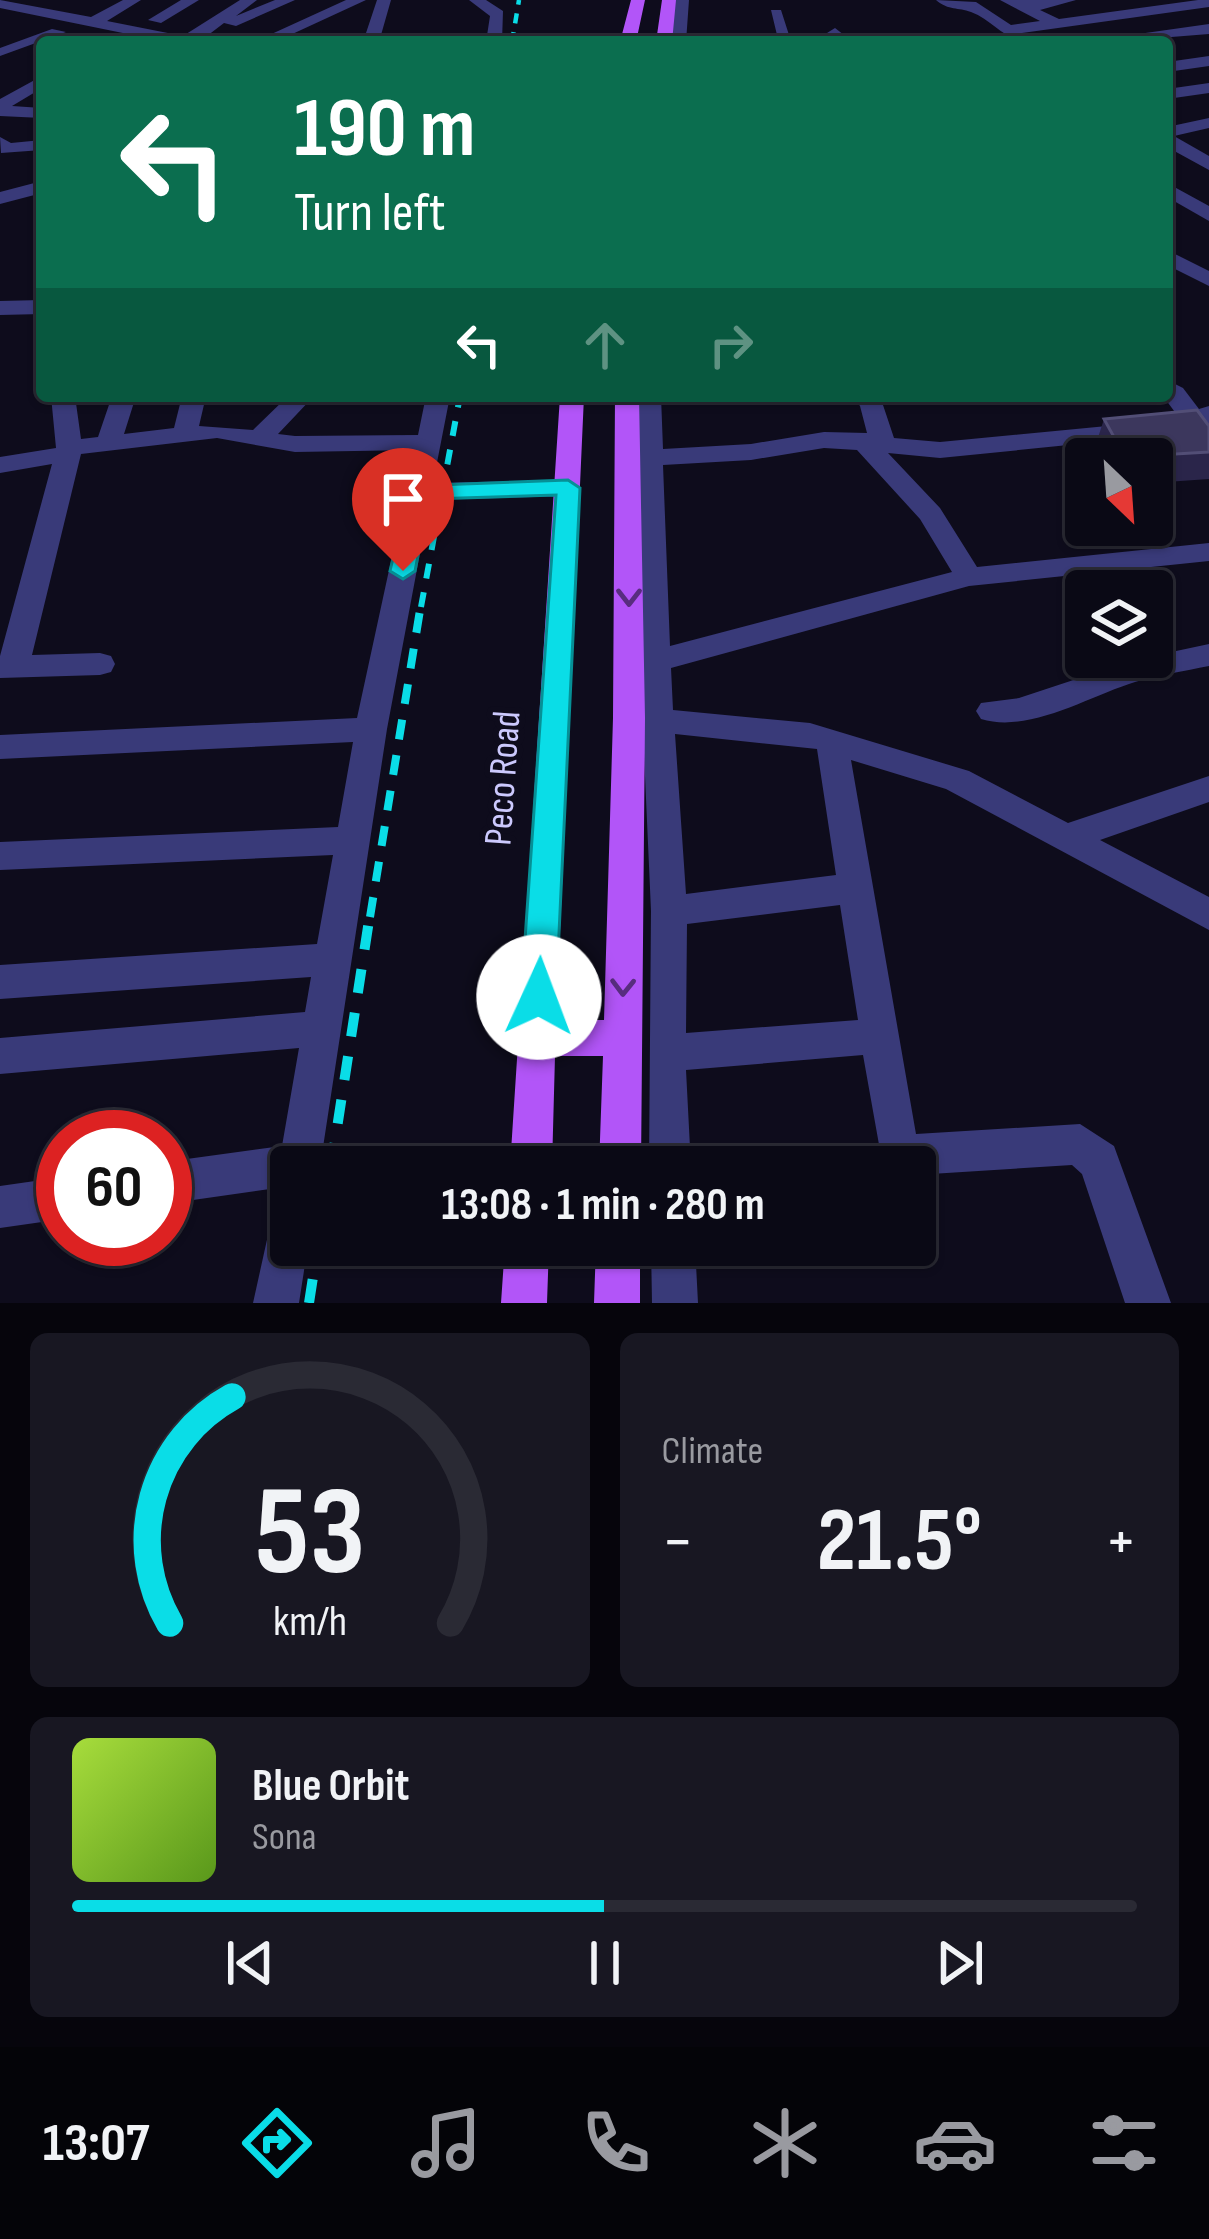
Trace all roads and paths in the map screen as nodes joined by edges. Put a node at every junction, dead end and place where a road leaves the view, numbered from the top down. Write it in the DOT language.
graph roads {
  1 [pos="78,0"];
  2 [pos="134,0"];
  3 [pos="193,0"];
  4 [pos="250,0"];
  5 [pos="288,0"];
  6 [pos="359,0"];
  7 [pos="384,0"];
  8 [pos="476,0"];
  9 [pos="638,0"];
  10 [pos="669,0"];
  11 [pos="682,0"];
  12 [pos="944,0"];
  13 [pos="978,0"];
  14 [pos="1069,0"];
  15 [pos="1052,1"];
  16 [pos="1208,1"];
  17 [pos="22,7"];
  18 [pos="776,13"];
  19 [pos="1012,14"];
  20 [pos="156,20"];
  21 [pos="1088,20"];
  22 [pos="219,21"];
  23 [pos="0,24"];
  24 [pos="97,24"];
  25 [pos="1057,24"];
  26 [pos="1209,29"];
  27 [pos="783,32"];
  28 [pos="141,33"];
  29 [pos="1028,35"];
  30 [pos="64,36"];
  31 [pos="135,36"];
  32 [pos="156,36"];
  33 [pos="196,36"];
  34 [pos="276,36"];
  35 [pos="373,36"];
  36 [pos="495,36"];
  37 [pos="629,36"];
  38 [pos="665,36"];
  39 [pos="679,36"];
  40 [pos="1159,36"];
  41 [pos="36,43"];
  42 [pos="2,51"];
  43 [pos="36,55"];
  44 [pos="1209,57"];
  45 [pos="1173,66"];
  46 [pos="0,71"];
  47 [pos="0,83"];
  48 [pos="36,84"];
  49 [pos="1209,88"];
  50 [pos="1173,93"];
  51 [pos="1173,94"];
  52 [pos="0,108"];
  53 [pos="36,112"];
  54 [pos="1209,112"];
  55 [pos="1209,123"];
  56 [pos="1173,134"];
  57 [pos="1173,140"];
  58 [pos="0,142"];
  59 [pos="36,145"];
  60 [pos="21,151"];
  61 [pos="0,156"];
  62 [pos="1209,164"];
  63 [pos="36,190"];
  64 [pos="1173,193"];
  65 [pos="8,204"];
  66 [pos="1209,215"];
  67 [pos="1173,259"];
  68 [pos="1209,280"];
  69 [pos="36,307"];
  70 [pos="0,308"];
  71 [pos="1173,392"];
  72 [pos="64,402"];
  73 [pos="122,402"];
  74 [pos="193,402"];
  75 [pos="296,402"];
  76 [pos="437,402"];
  77 [pos="572,402"];
  78 [pos="628,402"];
  79 [pos="648,402"];
  80 [pos="870,402"];
  81 [pos="1204,428"];
  82 [pos="185,434"];
  83 [pos="260,437"];
  84 [pos="871,441"];
  85 [pos="109,442"];
  86 [pos="427,442"];
  87 [pos="69,451"];
  88 [pos="641,460"];
  89 [pos="0,465"];
  90 [pos="568,488"];
  91 [pos="418,492"];
  92 [pos="1209,553"];
  93 [pos="969,578"];
  94 [pos="1209,655"];
  95 [pos="655,661"];
  96 [pos="100,664"];
  97 [pos="7,667"];
  98 [pos="992,711"];
  99 [pos="644,720"];
  100 [pos="371,729"];
  101 [pos="832,742"];
  102 [pos="0,747"];
  103 [pos="1209,789"];
  104 [pos="1065,838"];
  105 [pos="352,840"];
  106 [pos="0,856"];
  107 [pos="855,888"];
  108 [pos="669,911"];
  109 [pos="1209,915"];
  110 [pos="333,958"];
  111 [pos="0,982"];
  112 [pos="322,1028"];
  113 [pos="878,1036"];
  114 [pos="538,1038"];
  115 [pos="622,1038"];
  116 [pos="666,1053"];
  117 [pos="0,1056"];
  118 [pos="302,1146"];
  119 [pos="532,1146"];
  120 [pos="620,1146"];
  121 [pos="669,1146"];
  122 [pos="270,1169"];
  123 [pos="192,1179"];
  124 [pos="36,1202"];
  125 [pos="0,1207"];
  126 [pos="282,1266"];
  127 [pos="526,1266"];
  128 [pos="618,1266"];
  129 [pos="674,1266"];
  130 [pos="276,1303"];
  131 [pos="524,1303"];
  132 [pos="617,1303"];
  133 [pos="675,1303"];
  134 [pos="1148,1303"];
  1 -- 17 [label="street"];
  2 -- 24 [label="street"];
  3 -- 20 [label="street"];
  4 -- 22 [label="street"];
  5 -- 22 [label="street"];
  6 -- 34 [label="street"];
  7 -- 35 [label="street"];
  8 -- 36 [label="street"];
  9 -- 37 [label="main road"];
  10 -- 38 [label="main road"];
  11 -- 39 [label="street"];
  12 -- 19 [label="street"];
  13 -- 19 [label="street"];
  14 -- 15 [label="street"];
  15 -- 19 [label="street"];
  15 -- 21 [label="street"];
  16 -- 21 [label="street"];
  17 -- 23 [label="street"];
  17 -- 24 [label="street"];
  18 -- 27 [label="street"];
  19 -- 25 [label="street"];
  19 -- 29 [label="street"];
  21 -- 25 [label="street"];
  22 -- 33 [label="street"];
  24 -- 28 [label="street"];
  24 -- 30 [label="street"];
  25 -- 29 [label="street"];
  26 -- 40 [label="street"];
  28 -- 31 [label="street"];
  28 -- 32 [label="street"];
  41 -- 42 [label="street"];
  42 -- 43 [label="street"];
  43 -- 46 [label="street"];
  44 -- 45 [label="street"];
  47 -- 48 [label="street"];
  48 -- 52 [label="street"];
  49 -- 50 [label="street"];
  51 -- 54 [label="street"];
  52 -- 53 [label="street"];
  55 -- 56 [label="street"];
  57 -- 62 [label="street"];
  58 -- 60 [label="street"];
  59 -- 60 [label="street"];
  60 -- 61 [label="street"];
  63 -- 65 [label="street"];
  64 -- 66 [label="street"];
  67 -- 68 [label="street"];
  69 -- 70 [label="street"];
  71 -- 81 [label="street"];
  72 -- 87 [label="street"];
  73 -- 85 [label="street"];
  74 -- 82 [label="street"];
  75 -- 83 [label="street"];
  76 -- 86 [label="street"];
  77 -- 90 [label="main road, Peco Road"];
  78 -- 88 [label="main road"];
  79 -- 88 [label="street"];
  80 -- 84 [label="street"];
  81 -- 84 [label="street"];
  82 -- 83 [label="street"];
  82 -- 85 [label="street"];
  83 -- 86 [label="street"];
  84 -- 88 [label="street"];
  84 -- 93 [label="street"];
  85 -- 87 [label="street"];
  86 -- 91 [label="street"];
  87 -- 89 [label="street"];
  87 -- 97 [label="street"];
  88 -- 95 [label="street"];
  88 -- 99 [label="main road, one-way"];
  90 -- 91 [label="street"];
  90 -- 114 [label="main road, Peco Road"];
  91 -- 100 [label="street"];
  92 -- 93 [label="street"];
  93 -- 95 [label="street"];
  94 -- 98 [label="street"];
  95 -- 99 [label="street"];
  96 -- 97 [label="street"];
  99 -- 101 [label="street"];
  99 -- 108 [label="street"];
  99 -- 115 [label="main road, one-way"];
  100 -- 102 [label="street"];
  100 -- 105 [label="street"];
  101 -- 104 [label="street"];
  101 -- 107 [label="street"];
  103 -- 104 [label="street"];
  104 -- 109 [label="street"];
  105 -- 106 [label="street"];
  105 -- 110 [label="street"];
  107 -- 108 [label="street"];
  107 -- 113 [label="street"];
  108 -- 116 [label="street"];
  110 -- 111 [label="street"];
  110 -- 112 [label="street"];
  112 -- 117 [label="street"];
  112 -- 118 [label="street"];
  113 -- 116 [label="street"];
  113 -- 134 [label="street"];
  114 -- 115 [label="main road"];
  114 -- 119 [label="main road, Peco Road"];
  115 -- 120 [label="main road"];
  116 -- 121 [label="street"];
  122 -- 123 [label="street"];
  124 -- 125 [label="street"];
  126 -- 130 [label="street"];
  127 -- 131 [label="main road"];
  128 -- 132 [label="main road"];
  129 -- 133 [label="street"];
}
